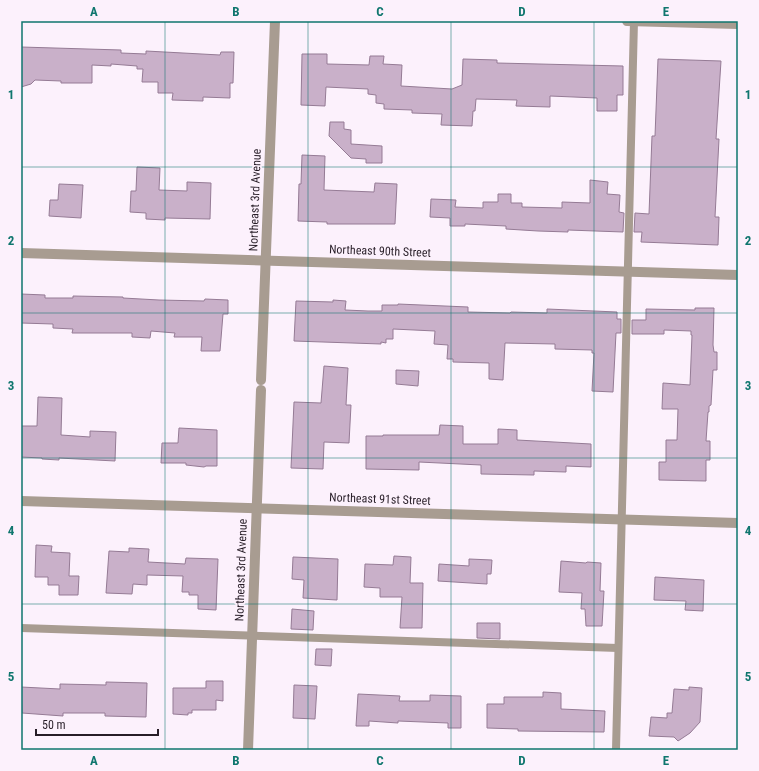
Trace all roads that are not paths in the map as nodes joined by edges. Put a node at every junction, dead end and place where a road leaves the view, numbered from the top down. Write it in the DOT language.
graph roads {
  1 [pos="275,21"];
  2 [pos="627,21"];
  3 [pos="634,21"];
  4 [pos="738,24"];
  5 [pos="21,253"];
  6 [pos="266,260"];
  7 [pos="627,271"];
  8 [pos="738,275"];
  9 [pos="261,380"];
  10 [pos="261,390"];
  11 [pos="21,501"];
  12 [pos="257,509"];
  13 [pos="621,520"];
  14 [pos="738,523"];
  15 [pos="21,628"];
  16 [pos="252,636"];
  17 [pos="618,648"];
  18 [pos="248,750"];
  19 [pos="616,750"];
  1 -- 6 [label="street, Northeast 3rd Avenue"];
  2 -- 3 [label="street"];
  3 -- 4 [label="street"];
  3 -- 7 [label="lane"];
  5 -- 6 [label="street, Northeast 90th Street"];
  6 -- 7 [label="street, Northeast 90th Street"];
  6 -- 9 [label="street, Northeast 3rd Avenue"];
  7 -- 8 [label="street, Northeast 90th Street"];
  7 -- 13 [label="lane"];
  10 -- 12 [label="street, Northeast 3rd Avenue"];
  11 -- 12 [label="street, Northeast 91st Street"];
  12 -- 13 [label="street, Northeast 91st Street"];
  12 -- 16 [label="street, Northeast 3rd Avenue"];
  13 -- 14 [label="street, Northeast 91st Street"];
  13 -- 17 [label="lane"];
  15 -- 16 [label="lane"];
  16 -- 17 [label="lane"];
  16 -- 18 [label="street, Northeast 3rd Avenue"];
  17 -- 19 [label="lane"];
}
